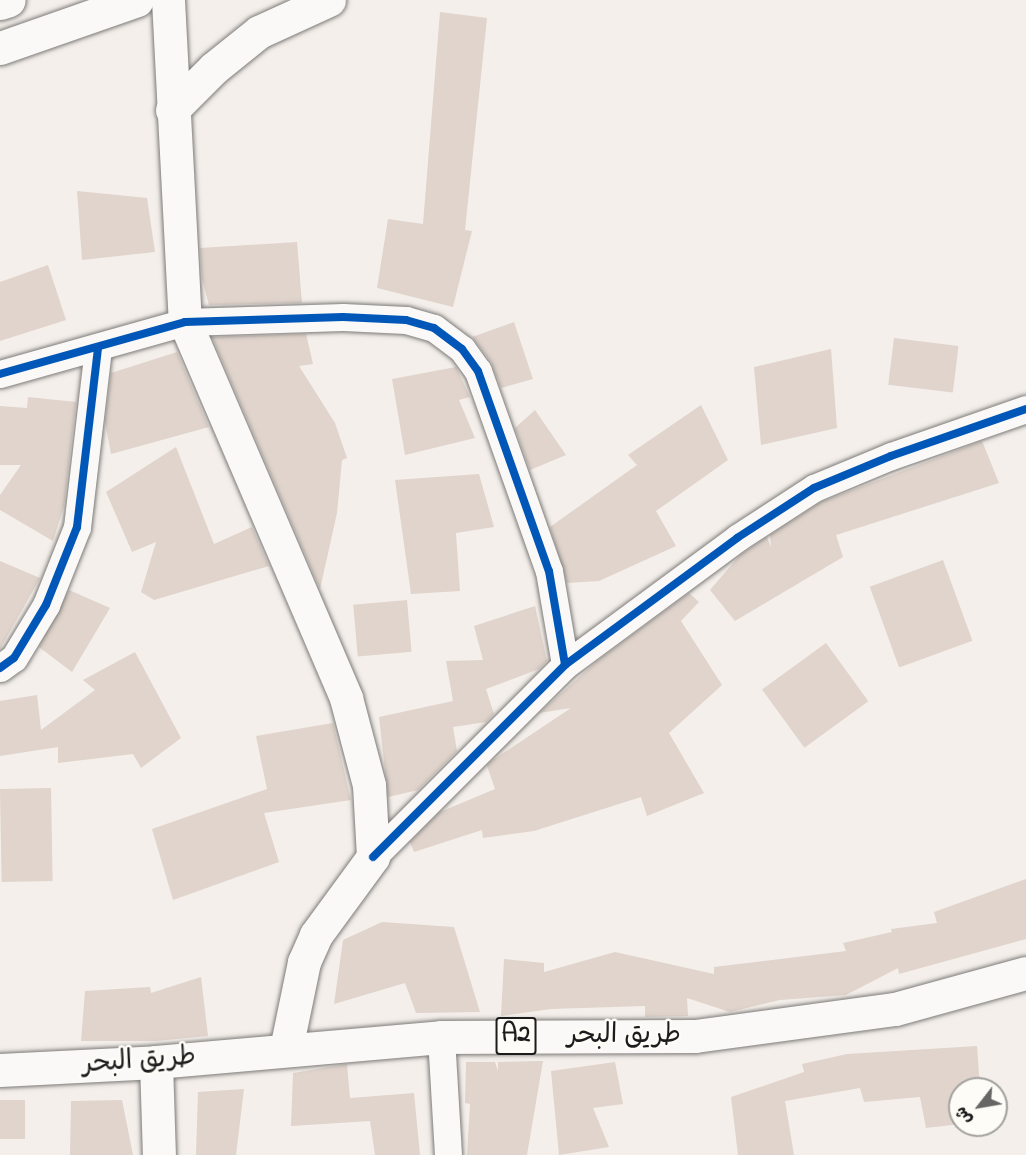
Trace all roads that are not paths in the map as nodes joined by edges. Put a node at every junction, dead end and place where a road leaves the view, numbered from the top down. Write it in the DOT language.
graph roads {
  1 [pos="9,0"];
  2 [pos="136,0"];
  3 [pos="168,0"];
  4 [pos="329,0"];
  5 [pos="0,3"];
  6 [pos="0,48"];
  7 [pos="172,110"];
  8 [pos="185,322"];
  9 [pos="98,347"];
  10 [pos="0,374"];
  11 [pos="1026,409"];
  12 [pos="565,665"];
  13 [pos="0,668"];
  14 [pos="373,857"];
  15 [pos="1026,973"];
  16 [pos="441,1037"];
  17 [pos="286,1049"];
  18 [pos="156,1062"];
  19 [pos="0,1070"];
  20 [pos="159,1155"];
  21 [pos="448,1155"];
  1 -- 5 [label="main road"];
  2 -- 6 [label="main road"];
  3 -- 7 [label="main road"];
  4 -- 7 [label="main road"];
  7 -- 8 [label="main road"];
  8 -- 9 [label="street"];
  8 -- 12 [label="street"];
  8 -- 14 [label="main road"];
  9 -- 10 [label="street"];
  9 -- 13 [label="street"];
  11 -- 12 [label="street"];
  12 -- 14 [label="street"];
  14 -- 17 [label="main road"];
  15 -- 16 [label="main road, طريق البحر / A2"];
  16 -- 17 [label="main road, طريق البحر / A2"];
  16 -- 21 [label="street"];
  17 -- 18 [label="main road, طريق البحر / A2"];
  18 -- 19 [label="main road, طريق البحر / A2"];
  18 -- 20 [label="main road"];
}
